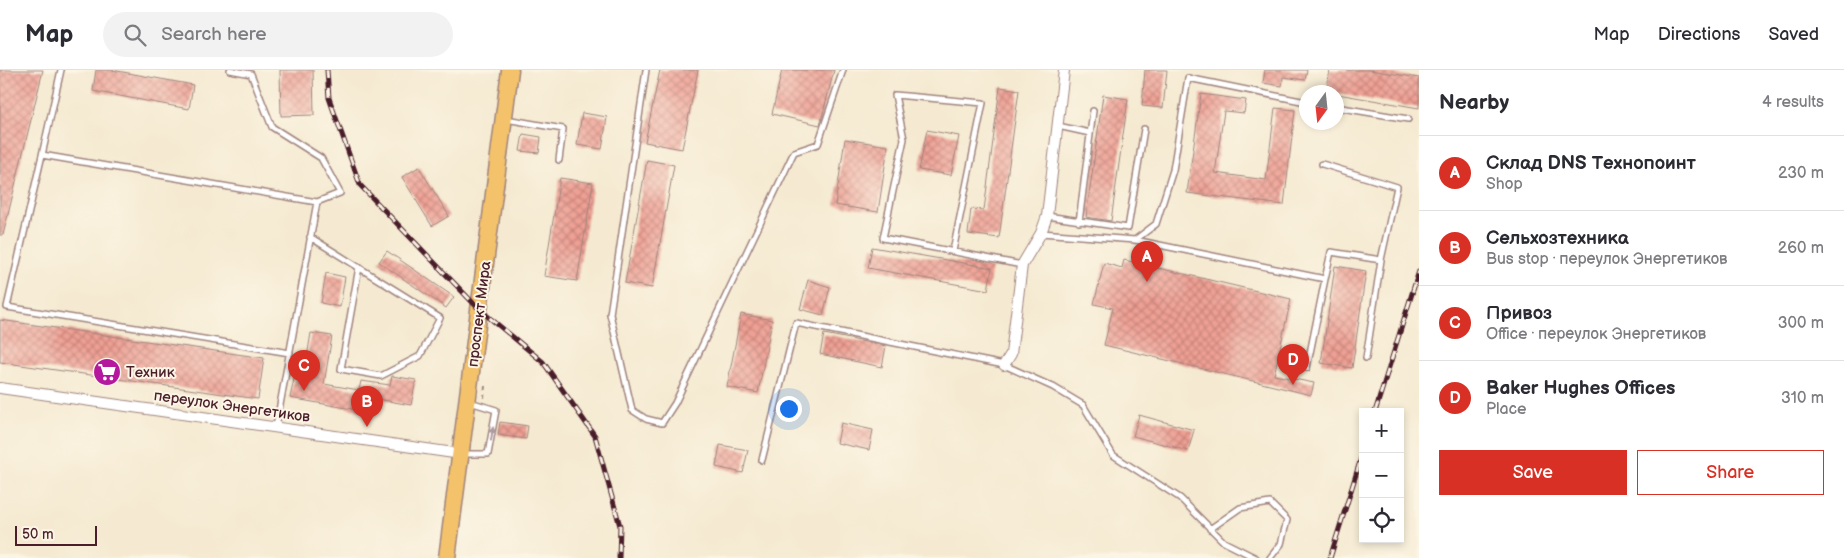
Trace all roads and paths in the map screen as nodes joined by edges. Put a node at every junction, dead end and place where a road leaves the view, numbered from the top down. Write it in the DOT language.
graph roads {
  1 [pos="61,70"];
  2 [pos="230,70"];
  3 [pos="510,70"];
  4 [pos="646,70"];
  5 [pos="844,70"];
  6 [pos="1064,70"];
  7 [pos="1299,101"];
  8 [pos="1344,108"];
  9 [pos="1093,110"];
  10 [pos="504,119"];
  11 [pos="1408,120"];
  12 [pos="1058,126"];
  13 [pos="1144,129"];
  14 [pos="1090,133"];
  15 [pos="42,155"];
  16 [pos="559,160"];
  17 [pos="1322,164"];
  18 [pos="317,202"];
  19 [pos="1047,216"];
  20 [pos="1080,222"];
  21 [pos="1040,233"];
  22 [pos="310,237"];
  23 [pos="1136,240"];
  24 [pos="952,251"];
  25 [pos="1381,260"];
  26 [pos="1022,265"];
  27 [pos="359,268"];
  28 [pos="1325,279"];
  29 [pos="290,353"];
  30 [pos="1366,358"];
  31 [pos="1004,365"];
  32 [pos="1307,368"];
  33 [pos="485,385"];
  34 [pos="0,388"];
  35 [pos="475,403"];
  36 [pos="276,428"];
  37 [pos="461,454"];
  38 [pos="762,460"];
  39 [pos="1210,528"];
  40 [pos="447,558"];
  41 [pos="1256,558"];
  42 [pos="1270,558"];
  1 -- 15 [label="lane"];
  2 -- 18 [label="lane"];
  3 -- 10 [label="main road, проспект Мира"];
  4 -- 5 [label="lane"];
  6 -- 12 [label="street"];
  7 -- 23 [label="lane"];
  8 -- 11 [label="lane"];
  9 -- 14 [label="lane"];
  10 -- 16 [label="lane"];
  10 -- 35 [label="main road, проспект Мира"];
  12 -- 14 [label="lane"];
  12 -- 19 [label="street"];
  13 -- 20 [label="lane"];
  14 -- 20 [label="lane"];
  15 -- 18 [label="lane"];
  15 -- 29 [label="lane"];
  17 -- 25 [label="lane"];
  18 -- 22 [label="lane"];
  19 -- 20 [label="lane"];
  19 -- 21 [label="street"];
  21 -- 23 [label="lane"];
  21 -- 26 [label="street"];
  22 -- 27 [label="lane"];
  22 -- 29 [label="lane"];
  23 -- 28 [label="lane"];
  24 -- 24 [label="lane"];
  24 -- 26 [label="lane"];
  25 -- 28 [label="lane"];
  25 -- 30 [label="lane"];
  26 -- 31 [label="street"];
  27 -- 27 [label="lane"];
  28 -- 32 [label="lane"];
  29 -- 36 [label="lane"];
  31 -- 38 [label="lane"];
  31 -- 39 [label="lane"];
  33 -- 35 [label="path"];
  34 -- 36 [label="street, переулок Энергетиков"];
  35 -- 37 [label="main road, проспект Мира"];
  37 -- 35 [label="lane, one-way"];
  36 -- 37 [label="street, переулок Энергетиков"];
  37 -- 40 [label="main road, проспект Мира"];
  39 -- 41 [label="lane"];
  39 -- 42 [label="lane"];
}
